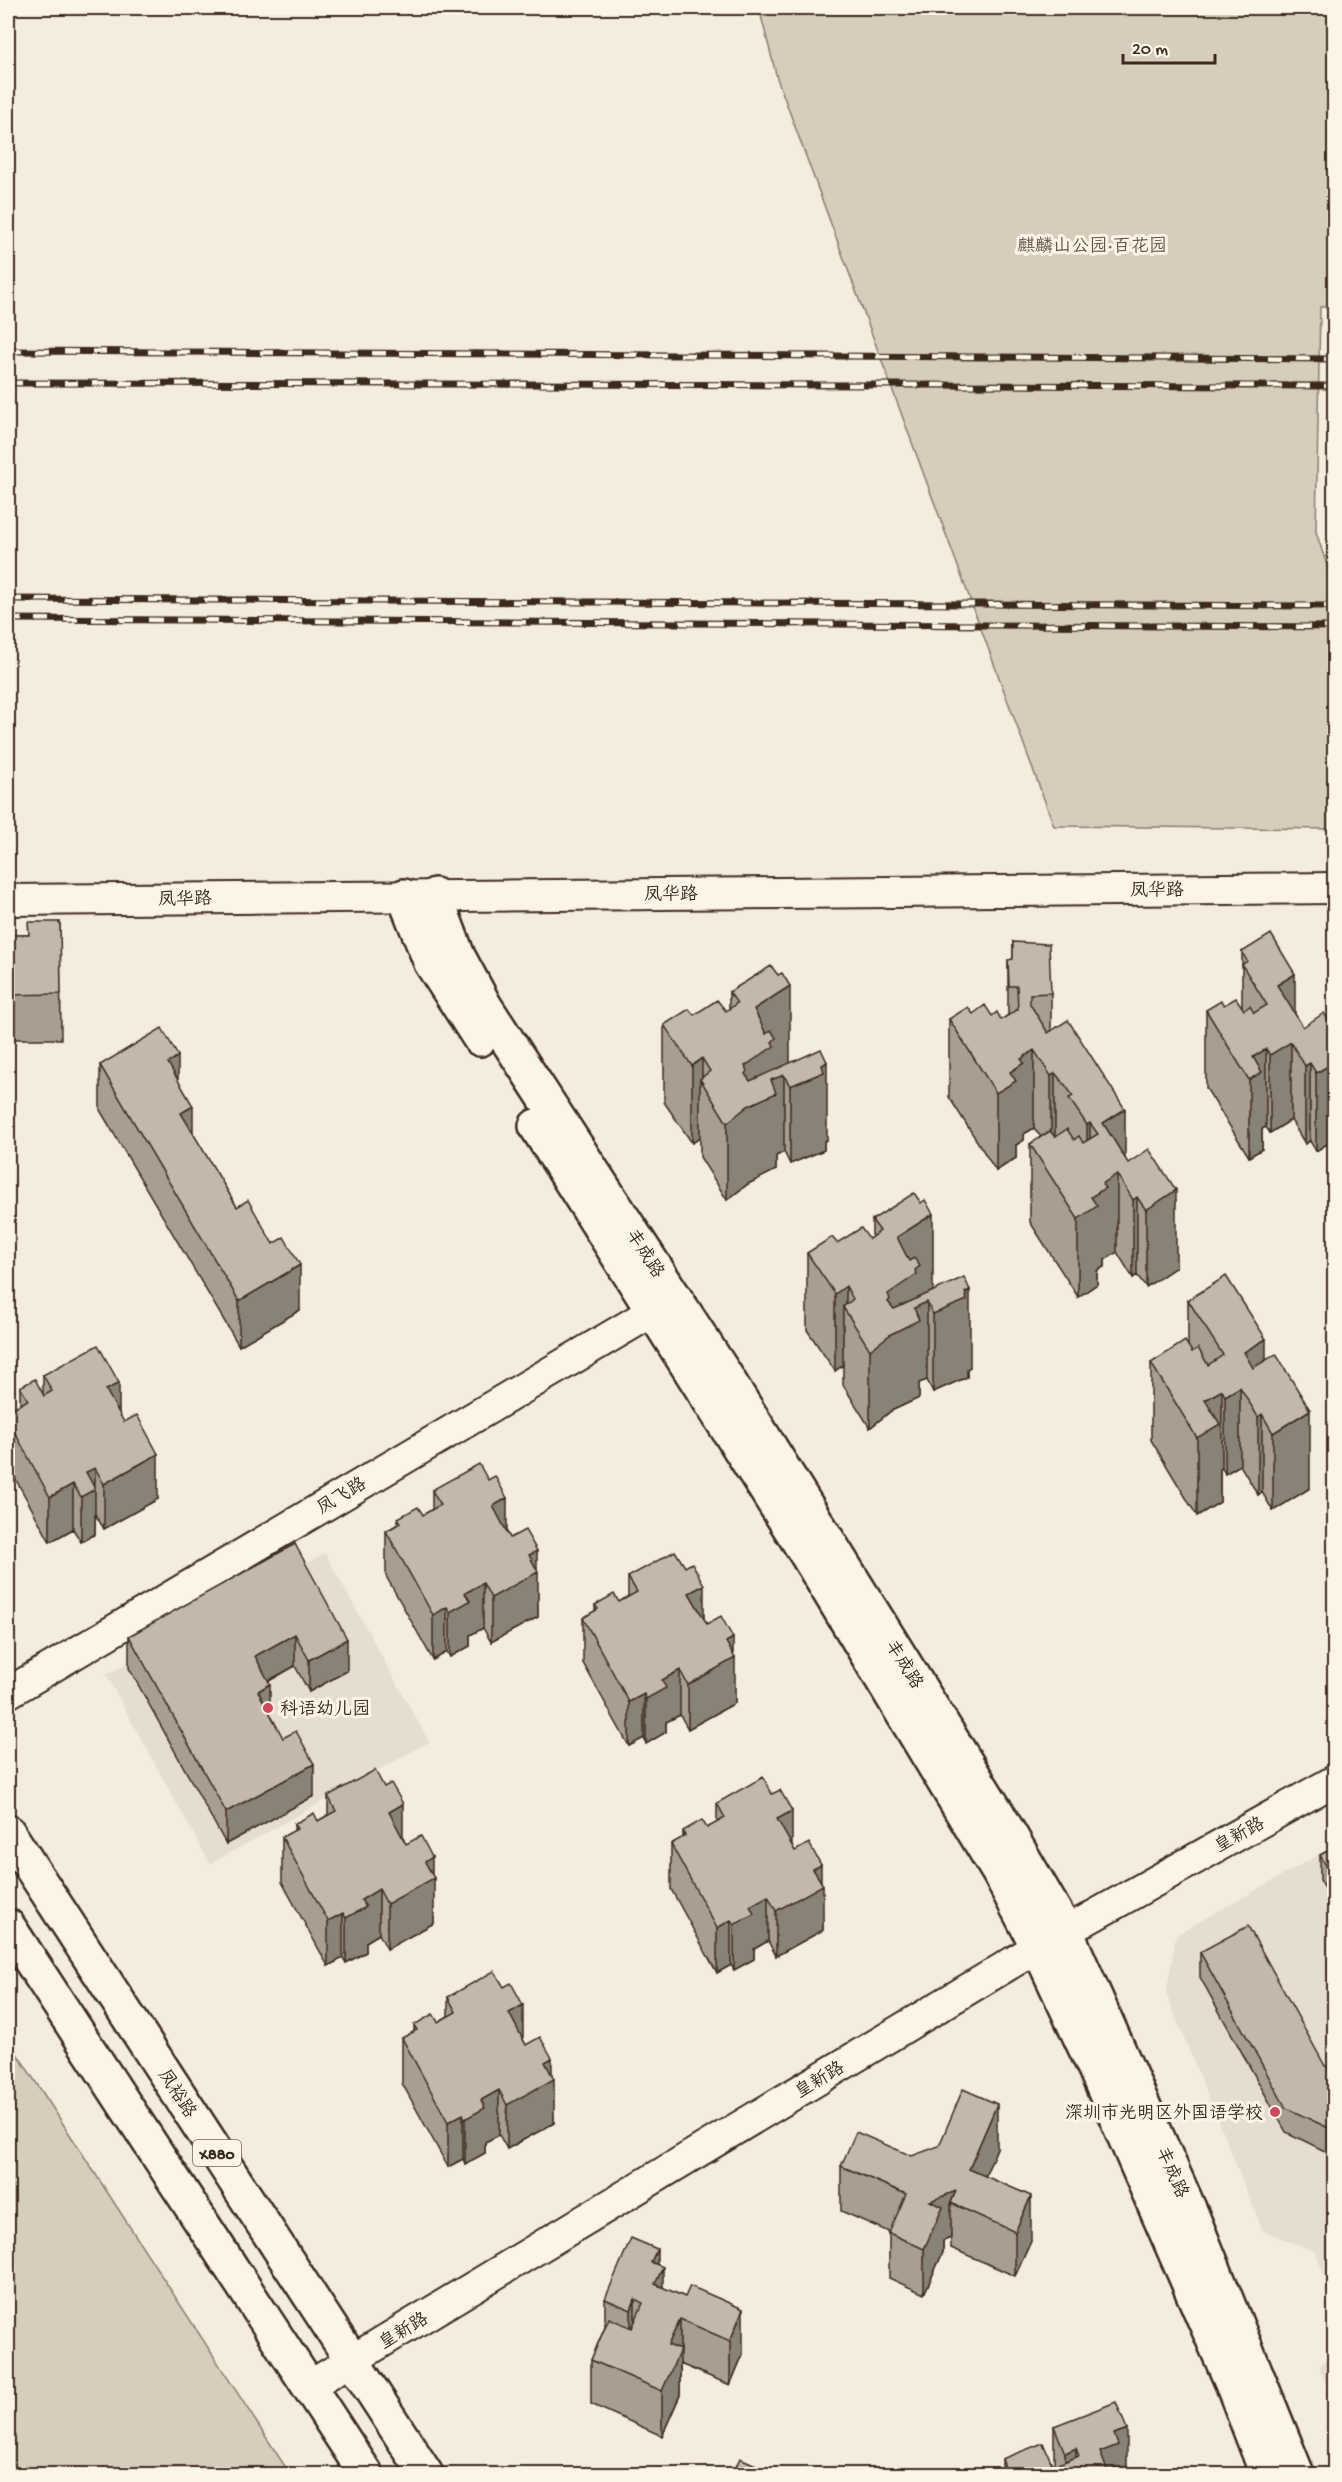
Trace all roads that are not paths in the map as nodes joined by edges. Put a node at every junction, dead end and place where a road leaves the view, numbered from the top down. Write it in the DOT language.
graph roads {
  1 [pos="1335,888"];
  2 [pos="419,895"];
  3 [pos="8,900"];
  4 [pos="664,1304"];
  5 [pos="8,1692"];
  6 [pos="1335,1781"];
  7 [pos="8,1832"];
  8 [pos="8,1926"];
  9 [pos="1066,1931"];
  10 [pos="1038,1947"];
  11 [pos="353,2360"];
  12 [pos="309,2386"];
  13 [pos="366,2475"];
  14 [pos="426,2475"];
  15 [pos="1267,2475"];
  16 [pos="1297,2475"];
  1 -- 2 [label="street, 凤华路"];
  2 -- 3 [label="street, 凤华路"];
  2 -- 4 [label="main road, 丰成路"];
  4 -- 5 [label="street, 凤飞路"];
  4 -- 9 [label="main road, 丰成路"];
  4 -- 10 [label="main road, 丰成路"];
  6 -- 9 [label="street, 皇新路"];
  7 -- 11 [label="main road, 凤裕路 / X880"];
  8 -- 12 [label="main road, X880"];
  9 -- 10 [label="street, 皇新路"];
  9 -- 16 [label="main road, 丰成路"];
  10 -- 11 [label="street, 皇新路"];
  10 -- 15 [label="main road, 丰成路"];
  11 -- 12 [label="street, 皇新路"];
  11 -- 14 [label="main road, 凤裕路 / X880"];
  12 -- 13 [label="main road, X880"];
}
